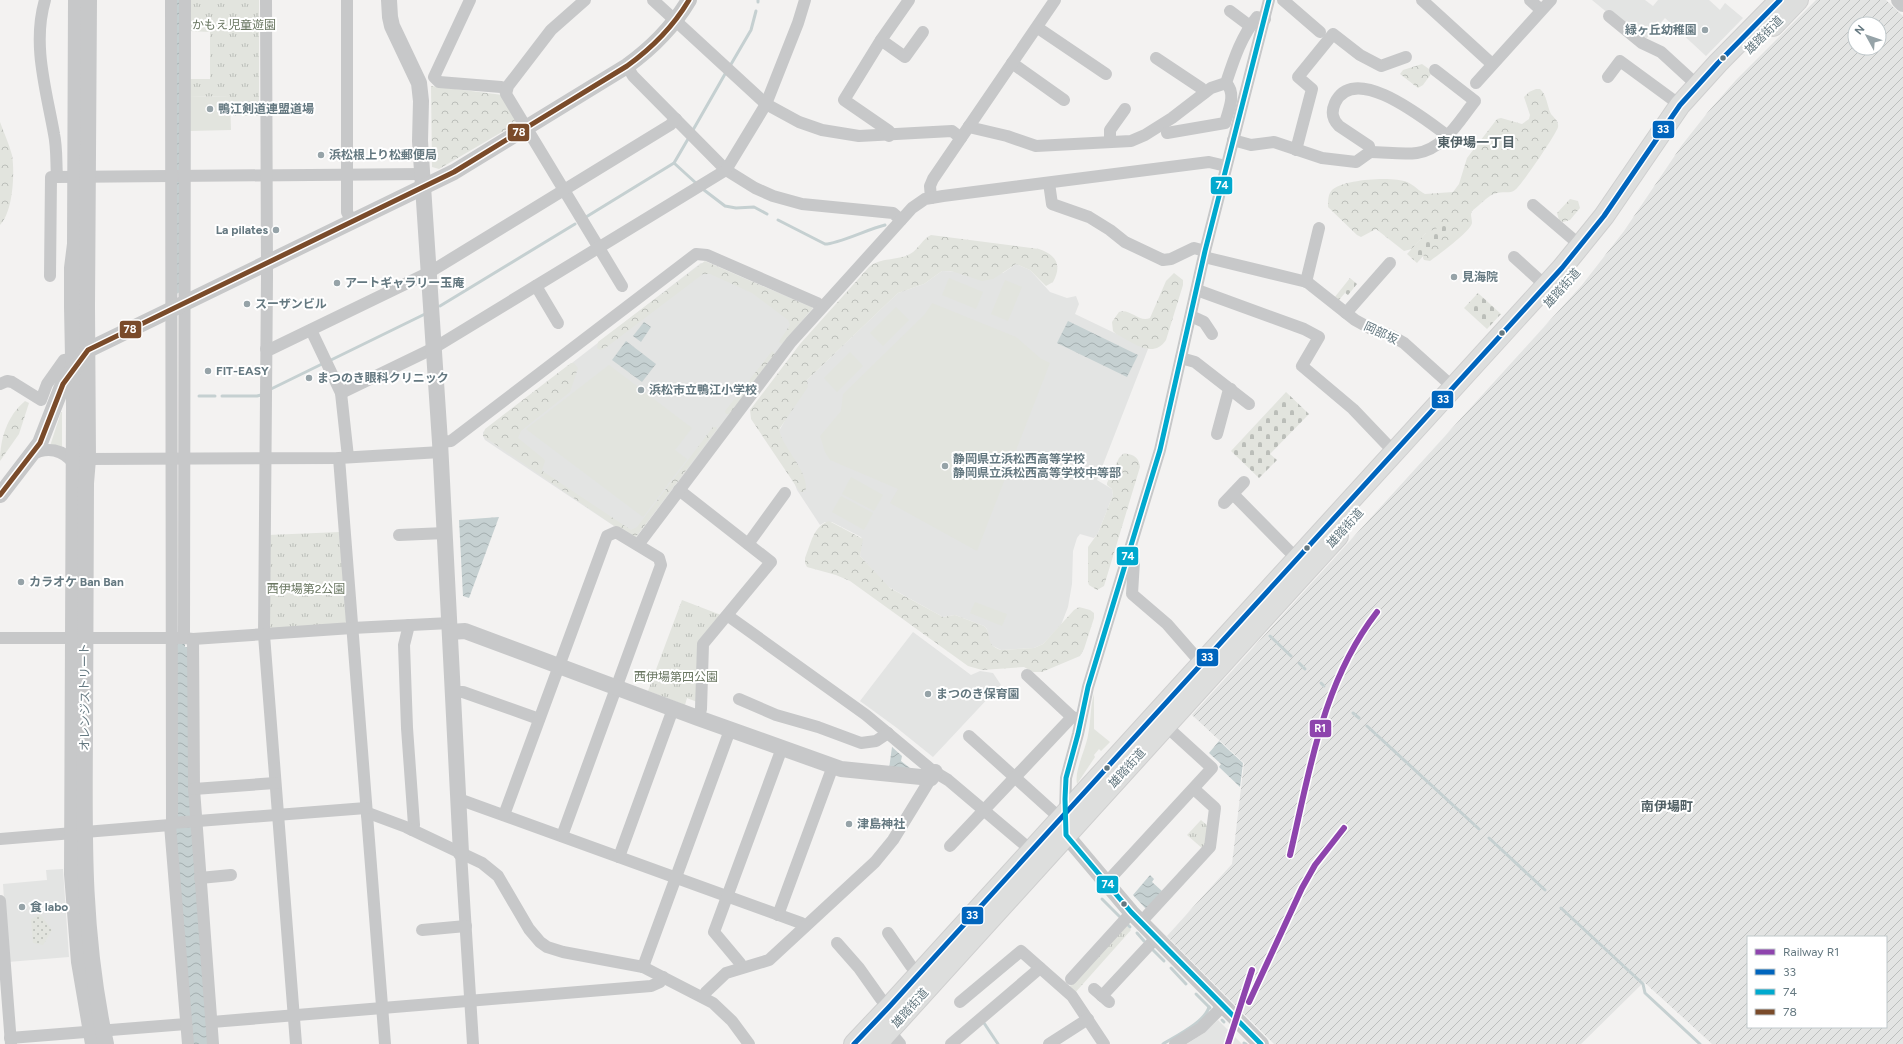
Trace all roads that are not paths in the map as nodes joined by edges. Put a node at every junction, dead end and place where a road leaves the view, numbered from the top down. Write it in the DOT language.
graph roads {
  1 [pos="45,0"];
  2 [pos="76,0"];
  3 [pos="89,0"];
  4 [pos="171,0"];
  5 [pos="185,0"];
  6 [pos="266,0"];
  7 [pos="347,0"];
  8 [pos="389,0"];
  9 [pos="470,0"];
  10 [pos="585,0"];
  11 [pos="653,0"];
  12 [pos="689,0"];
  13 [pos="805,0"];
  14 [pos="909,0"];
  15 [pos="1055,0"];
  16 [pos="1269,0"];
  17 [pos="1283,0"];
  18 [pos="1422,0"];
  19 [pos="1530,0"];
  20 [pos="1550,0"];
  21 [pos="1784,0"];
  22 [pos="1899,0"];
  23 [pos="1903,4"];
  24 [pos="1541,10"];
  25 [pos="1230,11"];
  26 [pos="1609,16"];
  27 [pos="1265,19"];
  28 [pos="675,21"];
  29 [pos="1250,26"];
  30 [pos="1038,28"];
  31 [pos="923,32"];
  32 [pos="1320,32"];
  33 [pos="881,40"];
  34 [pos="1406,57"];
  35 [pos="1156,58"];
  36 [pos="1012,63"];
  37 [pos="1492,64"];
  38 [pos="627,66"];
  39 [pos="1435,70"];
  40 [pos="1106,74"];
  41 [pos="1608,77"];
  42 [pos="1226,83"];
  43 [pos="1476,83"];
  44 [pos="1697,85"];
  45 [pos="506,90"];
  46 [pos="1204,93"];
  47 [pos="1064,100"];
  48 [pos="766,104"];
  49 [pos="1680,105"];
  50 [pos="1125,109"];
  51 [pos="676,119"];
  52 [pos="969,126"];
  53 [pos="526,128"];
  54 [pos="1167,133"];
  55 [pos="889,136"];
  56 [pos="1448,136"];
  57 [pos="961,138"];
  58 [pos="1234,140"];
  59 [pos="1110,142"];
  60 [pos="1296,150"];
  61 [pos="1370,152"];
  62 [pos="1226,166"];
  63 [pos="726,170"];
  64 [pos="347,175"];
  65 [pos="81,176"];
  66 [pos="178,176"];
  67 [pos="266,176"];
  68 [pos="57,177"];
  69 [pos="424,180"];
  70 [pos="1049,183"];
  71 [pos="564,190"];
  72 [pos="931,198"];
  73 [pos="1533,205"];
  74 [pos="901,220"];
  75 [pos="352,222"];
  76 [pos="1319,228"];
  77 [pos="1581,246"];
  78 [pos="599,248"];
  79 [pos="1205,254"];
  80 [pos="1514,257"];
  81 [pos="1390,263"];
  82 [pos="266,264"];
  83 [pos="430,272"];
  84 [pos="50,276"];
  85 [pos="1306,282"];
  86 [pos="536,286"];
  87 [pos="622,286"];
  88 [pos="1546,286"];
  89 [pos="1197,290"];
  90 [pos="178,306"];
  91 [pos="822,307"];
  92 [pos="1346,313"];
  93 [pos="1191,316"];
  94 [pos="558,323"];
  95 [pos="311,330"];
  96 [pos="1212,334"];
  97 [pos="434,348"];
  98 [pos="266,349"];
  99 [pos="88,350"];
  100 [pos="1181,358"];
  101 [pos="73,364"];
  102 [pos="0,384"];
  103 [pos="1454,388"];
  104 [pos="1231,389"];
  105 [pos="341,393"];
  106 [pos="1246,397"];
  107 [pos="1217,434"];
  108 [pos="440,447"];
  109 [pos="1395,453"];
  110 [pos="31,455"];
  111 [pos="185,458"];
  112 [pos="343,458"];
  113 [pos="172,459"];
  114 [pos="264,459"];
  115 [pos="81,462"];
  116 [pos="1244,482"];
  117 [pos="3,486"];
  118 [pos="679,490"];
  119 [pos="785,493"];
  120 [pos="1233,494"];
  121 [pos="1224,503"];
  122 [pos="445,533"];
  123 [pos="399,535"];
  124 [pos="748,544"];
  125 [pos="638,545"];
  126 [pos="1127,559"];
  127 [pos="1297,559"];
  128 [pos="1132,594"];
  129 [pos="1113,607"];
  130 [pos="731,618"];
  131 [pos="409,625"];
  132 [pos="450,627"];
  133 [pos="352,628"];
  134 [pos="264,635"];
  135 [pos="0,638"];
  136 [pos="79,638"];
  137 [pos="183,638"];
  138 [pos="1202,664"];
  139 [pos="559,666"];
  140 [pos="1027,675"];
  141 [pos="616,688"];
  142 [pos="453,692"];
  143 [pos="739,699"];
  144 [pos="673,709"];
  145 [pos="698,718"];
  146 [pos="1076,718"];
  147 [pos="539,719"];
  148 [pos="1166,726"];
  149 [pos="730,730"];
  150 [pos="888,733"];
  151 [pos="969,736"];
  152 [pos="782,748"];
  153 [pos="833,766"];
  154 [pos="933,775"];
  155 [pos="1015,777"];
  156 [pos="275,783"];
  157 [pos="194,788"];
  158 [pos="1194,789"];
  159 [pos="459,801"];
  160 [pos="984,810"];
  161 [pos="366,811"];
  162 [pos="504,815"];
  163 [pos="278,816"];
  164 [pos="195,822"];
  165 [pos="1064,823"];
  166 [pos="172,824"];
  167 [pos="412,830"];
  168 [pos="78,833"];
  169 [pos="562,836"];
  170 [pos="0,839"];
  171 [pos="950,846"];
  172 [pos="1032,851"];
  173 [pos="461,853"];
  174 [pos="619,857"];
  175 [pos="231,875"];
  176 [pos="200,878"];
  177 [pos="676,878"];
  178 [pos="1106,883"];
  179 [pos="727,897"];
  180 [pos="0,901"];
  181 [pos="778,915"];
  182 [pos="1136,917"];
  183 [pos="466,926"];
  184 [pos="804,928"];
  185 [pos="422,930"];
  186 [pos="888,933"];
  187 [pos="1156,938"];
  188 [pos="837,943"];
  189 [pos="643,967"];
  190 [pos="741,968"];
  191 [pos="1040,968"];
  192 [pos="1074,971"];
  193 [pos="920,974"];
  194 [pos="663,977"];
  195 [pos="1102,996"];
  196 [pos="703,997"];
  197 [pos="470,1001"];
  198 [pos="960,1002"];
  199 [pos="1223,1006"];
  200 [pos="889,1007"];
  201 [pos="382,1008"];
  202 [pos="294,1015"];
  203 [pos="1088,1019"];
  204 [pos="212,1022"];
  205 [pos="186,1024"];
  206 [pos="98,1037"];
  207 [pos="889,1040"];
  208 [pos="10,1041"];
  209 [pos="188,1044"];
  210 [pos="214,1044"];
  211 [pos="296,1044"];
  212 [pos="385,1044"];
  213 [pos="473,1044"];
  214 [pos="750,1044"];
  215 [pos="854,1044"];
  216 [pos="951,1044"];
  217 [pos="1049,1044"];
  218 [pos="1104,1044"];
  219 [pos="1175,1044"];
  220 [pos="1261,1044"];
  1 -- 68 [label="street"];
  2 -- 65 [label="street"];
  3 -- 65 [label="street"];
  4 -- 66 [label="street"];
  5 -- 66 [label="street"];
  6 -- 67 [label="street"];
  7 -- 64 [label="street"];
  8 -- 69 [label="street"];
  9 -- 45 [label="street"];
  10 -- 45 [label="street"];
  11 -- 28 [label="street"];
  12 -- 28 [label="street"];
  13 -- 48 [label="street"];
  14 -- 33 [label="street"];
  15 -- 30 [label="street"];
  16 -- 27 [label="street"];
  17 -- 32 [label="street"];
  18 -- 37 [label="street"];
  19 -- 24 [label="street"];
  20 -- 24 [label="street"];
  21 -- 44 [label="main road, 雄踏街道"];
  21 -- 148 [label="main road, 雄踏街道"];
  22 -- 23 [label="street"];
  24 -- 37 [label="street"];
  25 -- 29 [label="street"];
  26 -- 44 [label="street"];
  27 -- 29 [label="street"];
  27 -- 58 [label="street"];
  28 -- 38 [label="street"];
  28 -- 48 [label="street"];
  29 -- 42 [label="street"];
  30 -- 36 [label="street"];
  30 -- 40 [label="street"];
  31 -- 33 [label="street"];
  33 -- 55 [label="street"];
  34 -- 60 [label="street"];
  35 -- 46 [label="street"];
  36 -- 47 [label="street"];
  36 -- 52 [label="street"];
  37 -- 43 [label="street"];
  38 -- 51 [label="street"];
  38 -- 53 [label="street"];
  39 -- 56 [label="street"];
  41 -- 49 [label="street"];
  42 -- 46 [label="street"];
  42 -- 54 [label="street"];
  44 -- 49 [label="main road, 雄踏街道"];
  45 -- 53 [label="street"];
  46 -- 59 [label="street"];
  48 -- 55 [label="street"];
  48 -- 63 [label="street"];
  49 -- 77 [label="main road, 雄踏街道"];
  50 -- 59 [label="street"];
  51 -- 63 [label="street"];
  51 -- 71 [label="street"];
  52 -- 57 [label="street"];
  52 -- 59 [label="street"];
  53 -- 69 [label="street"];
  53 -- 71 [label="street"];
  55 -- 57 [label="street"];
  56 -- 61 [label="street"];
  56 -- 61 [label="street"];
  57 -- 72 [label="street"];
  58 -- 60 [label="street"];
  58 -- 62 [label="street"];
  60 -- 61 [label="street"];
  62 -- 70 [label="street"];
  62 -- 79 [label="street"];
  63 -- 74 [label="street"];
  63 -- 78 [label="street"];
  64 -- 67 [label="street"];
  64 -- 69 [label="street"];
  64 -- 75 [label="street"];
  65 -- 66 [label="street"];
  65 -- 68 [label="street"];
  65 -- 99 [label="street, オレンジストリート"];
  65 -- 101 [label="street, オレンジストリート"];
  66 -- 67 [label="street"];
  66 -- 90 [label="street"];
  67 -- 82 [label="street"];
  68 -- 84 [label="street"];
  69 -- 75 [label="street"];
  69 -- 83 [label="street"];
  70 -- 72 [label="street"];
  70 -- 79 [label="street"];
  71 -- 78 [label="street"];
  71 -- 83 [label="street"];
  72 -- 74 [label="street"];
  73 -- 77 [label="street"];
  74 -- 91 [label="street"];
  75 -- 82 [label="street"];
  76 -- 85 [label="street"];
  77 -- 88 [label="main road, 雄踏街道"];
  78 -- 86 [label="street"];
  78 -- 87 [label="street"];
  79 -- 85 [label="street"];
  79 -- 89 [label="street"];
  80 -- 88 [label="street"];
  81 -- 92 [label="street"];
  82 -- 90 [label="street"];
  82 -- 98 [label="street"];
  83 -- 95 [label="street"];
  83 -- 97 [label="street"];
  85 -- 92 [label="street, 岡部坂"];
  86 -- 94 [label="street"];
  86 -- 97 [label="street"];
  88 -- 103 [label="main road, 雄踏街道"];
  89 -- 93 [label="street"];
  89 -- 109 [label="street"];
  90 -- 99 [label="street"];
  90 -- 111 [label="street"];
  90 -- 113 [label="street"];
  91 -- 108 [label="street"];
  91 -- 118 [label="street"];
  92 -- 103 [label="street, 岡部坂"];
  93 -- 96 [label="street"];
  93 -- 100 [label="street"];
  95 -- 98 [label="street"];
  95 -- 105 [label="street"];
  97 -- 105 [label="street"];
  97 -- 108 [label="street"];
  98 -- 114 [label="street"];
  99 -- 101 [label="street"];
  99 -- 115 [label="street, オレンジストリート"];
  100 -- 104 [label="street"];
  100 -- 126 [label="street"];
  101 -- 102 [label="street"];
  101 -- 110 [label="street"];
  101 -- 115 [label="street, オレンジストリート"];
  103 -- 109 [label="main road, 雄踏街道"];
  104 -- 106 [label="street"];
  104 -- 107 [label="street"];
  105 -- 112 [label="street"];
  108 -- 112 [label="street"];
  108 -- 122 [label="street"];
  109 -- 127 [label="main road, 雄踏街道"];
  110 -- 115 [label="street"];
  110 -- 117 [label="street"];
  111 -- 113 [label="street"];
  111 -- 114 [label="street"];
  111 -- 137 [label="street"];
  112 -- 114 [label="street"];
  112 -- 133 [label="street"];
  113 -- 115 [label="street"];
  113 -- 137 [label="street"];
  114 -- 134 [label="street"];
  115 -- 136 [label="street, オレンジストリート"];
  116 -- 120 [label="street"];
  118 -- 124 [label="street"];
  118 -- 125 [label="street"];
  119 -- 124 [label="street"];
  120 -- 121 [label="street"];
  120 -- 127 [label="street"];
  122 -- 123 [label="street"];
  122 -- 132 [label="street"];
  124 -- 145 [label="street"];
  125 -- 139 [label="street"];
  125 -- 141 [label="street"];
  126 -- 128 [label="street"];
  126 -- 129 [label="street"];
  127 -- 138 [label="main road, 雄踏街道"];
  128 -- 129 [label="street"];
  128 -- 138 [label="street"];
  129 -- 146 [label="street"];
  130 -- 150 [label="street"];
  131 -- 132 [label="street"];
  131 -- 133 [label="street"];
  131 -- 167 [label="street"];
  132 -- 139 [label="street"];
  132 -- 142 [label="street"];
  133 -- 134 [label="street"];
  133 -- 161 [label="street"];
  134 -- 137 [label="street"];
  134 -- 156 [label="street"];
  135 -- 136 [label="street"];
  136 -- 137 [label="street"];
  136 -- 168 [label="street, オレンジストリート"];
  137 -- 157 [label="street"];
  137 -- 166 [label="street"];
  138 -- 165 [label="main road, 雄踏街道"];
  139 -- 141 [label="street"];
  139 -- 147 [label="street"];
  140 -- 146 [label="street"];
  141 -- 144 [label="street"];
  141 -- 169 [label="street"];
  142 -- 147 [label="street"];
  142 -- 159 [label="street"];
  143 -- 150 [label="street"];
  144 -- 145 [label="street"];
  144 -- 174 [label="street"];
  145 -- 149 [label="street"];
  146 -- 155 [label="street"];
  146 -- 165 [label="street"];
  147 -- 162 [label="street"];
  148 -- 158 [label="street"];
  148 -- 165 [label="main road, 雄踏街道"];
  149 -- 152 [label="street"];
  149 -- 177 [label="street"];
  150 -- 154 [label="street"];
  151 -- 155 [label="street"];
  152 -- 153 [label="street"];
  152 -- 179 [label="street"];
  153 -- 154 [label="street"];
  153 -- 181 [label="street"];
  154 -- 160 [label="street"];
  154 -- 184 [label="street"];
  155 -- 160 [label="street"];
  155 -- 165 [label="street"];
  156 -- 157 [label="street"];
  156 -- 163 [label="street"];
  157 -- 164 [label="street"];
  158 -- 178 [label="street"];
  158 -- 182 [label="street"];
  159 -- 162 [label="street"];
  159 -- 173 [label="street"];
  160 -- 171 [label="street"];
  160 -- 172 [label="street"];
  161 -- 163 [label="street"];
  161 -- 167 [label="street"];
  161 -- 201 [label="street"];
  162 -- 169 [label="street"];
  163 -- 164 [label="street"];
  163 -- 202 [label="street"];
  164 -- 166 [label="street"];
  164 -- 176 [label="street"];
  165 -- 172 [label="main road, 雄踏街道"];
  165 -- 178 [label="street"];
  165 -- 207 [label="main road, 雄踏街道"];
  166 -- 168 [label="street"];
  166 -- 205 [label="street"];
  167 -- 173 [label="street"];
  168 -- 170 [label="street"];
  168 -- 206 [label="street, オレンジストリート"];
  169 -- 174 [label="street"];
  172 -- 193 [label="main road, 雄踏街道"];
  173 -- 183 [label="street"];
  173 -- 189 [label="street"];
  174 -- 177 [label="street"];
  175 -- 176 [label="street"];
  176 -- 204 [label="street"];
  177 -- 179 [label="street"];
  177 -- 189 [label="street"];
  178 -- 182 [label="street"];
  179 -- 181 [label="street"];
  179 -- 190 [label="street"];
  180 -- 208 [label="street"];
  181 -- 184 [label="street"];
  182 -- 187 [label="street"];
  182 -- 192 [label="street"];
  183 -- 185 [label="street"];
  183 -- 197 [label="street"];
  184 -- 190 [label="street"];
  186 -- 193 [label="street"];
  187 -- 195 [label="street"];
  187 -- 199 [label="street"];
  188 -- 200 [label="street"];
  189 -- 194 [label="street"];
  190 -- 196 [label="street"];
  191 -- 198 [label="street"];
  191 -- 203 [label="street"];
  191 -- 216 [label="street"];
  193 -- 200 [label="main road, 雄踏街道"];
  194 -- 196 [label="street"];
  194 -- 197 [label="street"];
  196 -- 214 [label="street"];
  197 -- 201 [label="street"];
  197 -- 213 [label="street"];
  199 -- 219 [label="street"];
  199 -- 220 [label="street"];
  200 -- 215 [label="main road, 雄踏街道"];
  201 -- 202 [label="street"];
  201 -- 212 [label="street"];
  202 -- 204 [label="street"];
  202 -- 211 [label="street"];
  203 -- 217 [label="street"];
  203 -- 218 [label="street"];
  204 -- 210 [label="street"];
  205 -- 206 [label="street"];
  205 -- 209 [label="street"];
  206 -- 208 [label="street"];
}
